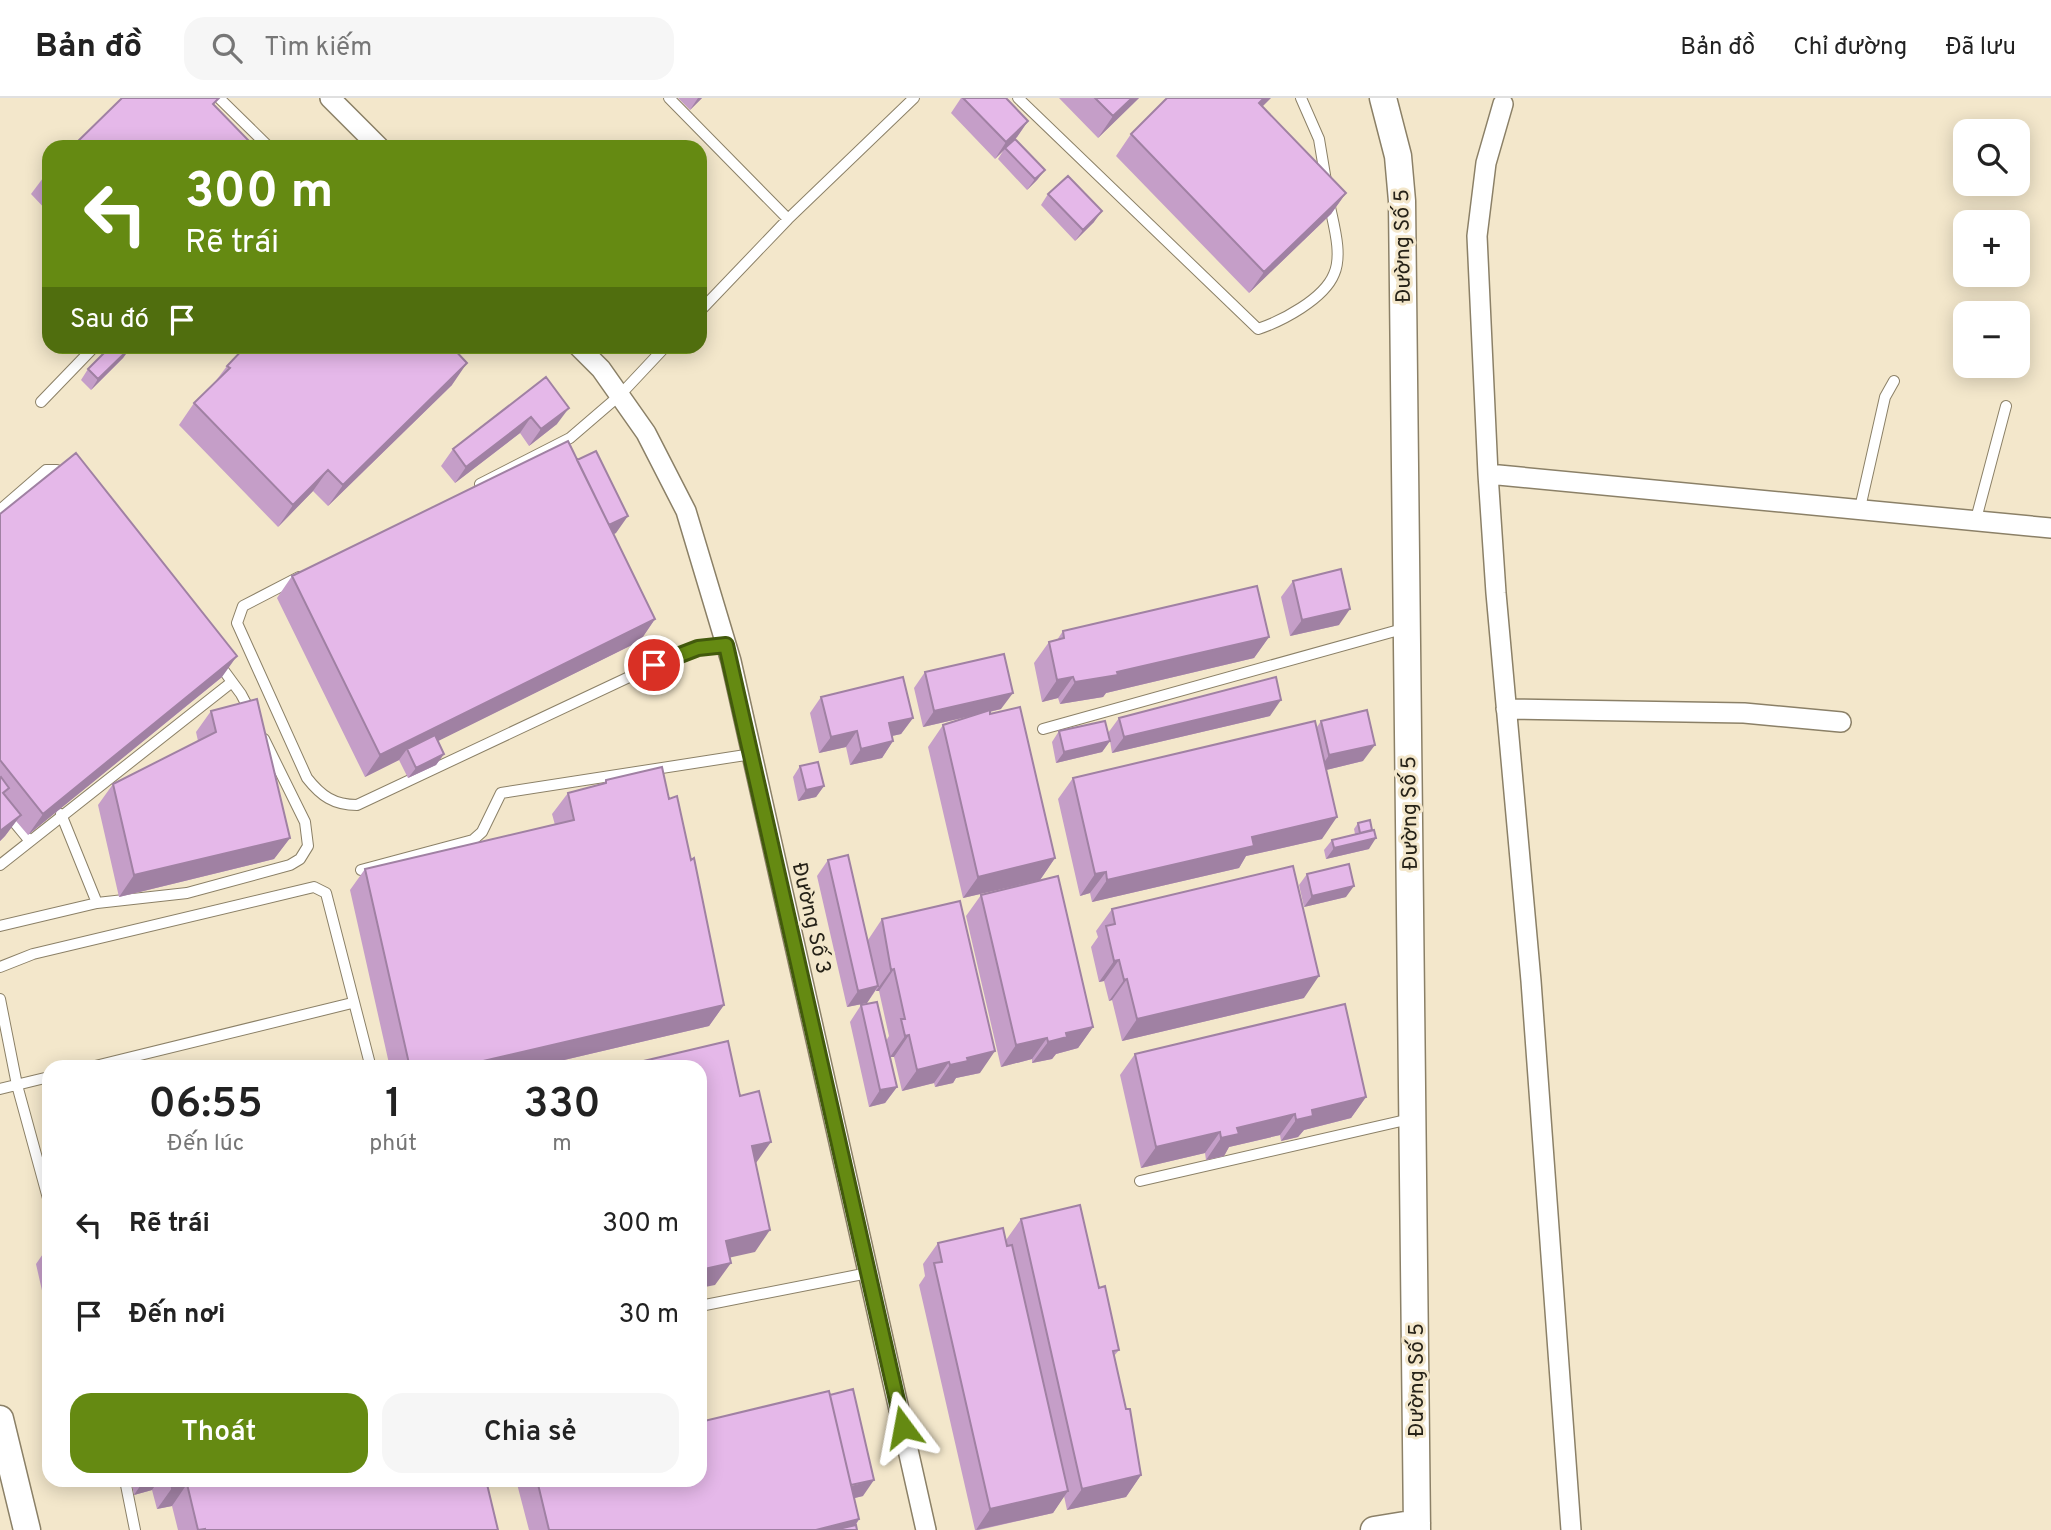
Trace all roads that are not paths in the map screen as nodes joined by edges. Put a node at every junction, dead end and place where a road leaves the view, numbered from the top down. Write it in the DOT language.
graph roads {
  1 [pos="219,98"];
  2 [pos="330,98"];
  3 [pos="669,98"];
  4 [pos="914,98"];
  5 [pos="1018,98"];
  6 [pos="1301,98"];
  7 [pos="1383,98"];
  8 [pos="1503,104"];
  9 [pos="262,140"];
  10 [pos="372,140"];
  11 [pos="788,219"];
  12 [pos="707,304"];
  13 [pos="88,354"];
  14 [pos="586,354"];
  15 [pos="658,354"];
  16 [pos="1894,381"];
  17 [pos="620,395"];
  18 [pos="41,402"];
  19 [pos="2006,406"];
  20 [pos="1488,474"];
  21 [pos="75,488"];
  22 [pos="473,488"];
  23 [pos="1860,508"];
  24 [pos="0,510"];
  25 [pos="1976,519"];
  26 [pos="2051,528"];
  27 [pos="304,575"];
  28 [pos="1406,628"];
  29 [pos="726,645"];
  30 [pos="216,659"];
  31 [pos="232,681"];
  32 [pos="1506,709"];
  33 [pos="1841,722"];
  34 [pos="1043,729"];
  35 [pos="752,754"];
  36 [pos="0,806"];
  37 [pos="61,814"];
  38 [pos="29,840"];
  39 [pos="0,865"];
  40 [pos="361,870"];
  41 [pos="97,903"];
  42 [pos="0,926"];
  43 [pos="0,967"];
  44 [pos="0,999"];
  45 [pos="352,1003"];
  46 [pos="120,1060"];
  47 [pos="369,1060"];
  48 [pos="42,1079"];
  49 [pos="17,1084"];
  50 [pos="0,1089"];
  51 [pos="1413,1119"];
  52 [pos="42,1176"];
  53 [pos="1140,1181"];
  54 [pos="868,1272"];
  55 [pos="707,1305"];
  56 [pos="0,1419"];
  57 [pos="126,1487"];
  58 [pos="1417,1527"];
  59 [pos="27,1530"];
  60 [pos="135,1530"];
  61 [pos="926,1530"];
  62 [pos="1374,1530"];
  63 [pos="1571,1530"];
  1 -- 9 [label="lane"];
  2 -- 10 [label="street"];
  3 -- 11 [label="lane"];
  4 -- 11 [label="lane"];
  5 -- 6 [label="lane"];
  7 -- 28 [label="street, Đường Số 5"];
  8 -- 20 [label="street"];
  11 -- 12 [label="lane"];
  13 -- 18 [label="lane"];
  14 -- 17 [label="street, Đường Số 3"];
  15 -- 17 [label="lane"];
  16 -- 23 [label="lane"];
  17 -- 22 [label="lane"];
  17 -- 29 [label="street, Đường Số 3"];
  19 -- 25 [label="lane"];
  20 -- 23 [label="street"];
  20 -- 32 [label="street"];
  21 -- 24 [label="lane"];
  23 -- 25 [label="street"];
  25 -- 26 [label="street"];
  27 -- 29 [label="lane"];
  28 -- 34 [label="lane"];
  28 -- 51 [label="street, Đường Số 5"];
  29 -- 35 [label="street, Đường Số 3"];
  30 -- 31 [label="lane"];
  31 -- 37 [label="lane"];
  31 -- 41 [label="lane"];
  32 -- 33 [label="street"];
  32 -- 63 [label="street"];
  35 -- 40 [label="lane"];
  35 -- 54 [label="street, Đường Số 3"];
  36 -- 38 [label="lane"];
  37 -- 38 [label="lane"];
  37 -- 41 [label="lane"];
  38 -- 39 [label="lane"];
  41 -- 42 [label="lane"];
  43 -- 45 [label="lane"];
  44 -- 49 [label="lane"];
  45 -- 46 [label="lane"];
  45 -- 47 [label="lane"];
  48 -- 49 [label="lane"];
  49 -- 50 [label="lane"];
  49 -- 52 [label="lane"];
  51 -- 53 [label="lane"];
  51 -- 58 [label="street, Đường Số 5"];
  54 -- 55 [label="lane"];
  54 -- 61 [label="street, Đường Số 3"];
  56 -- 59 [label="street"];
  57 -- 60 [label="lane"];
  58 -- 62 [label="street"];
}
